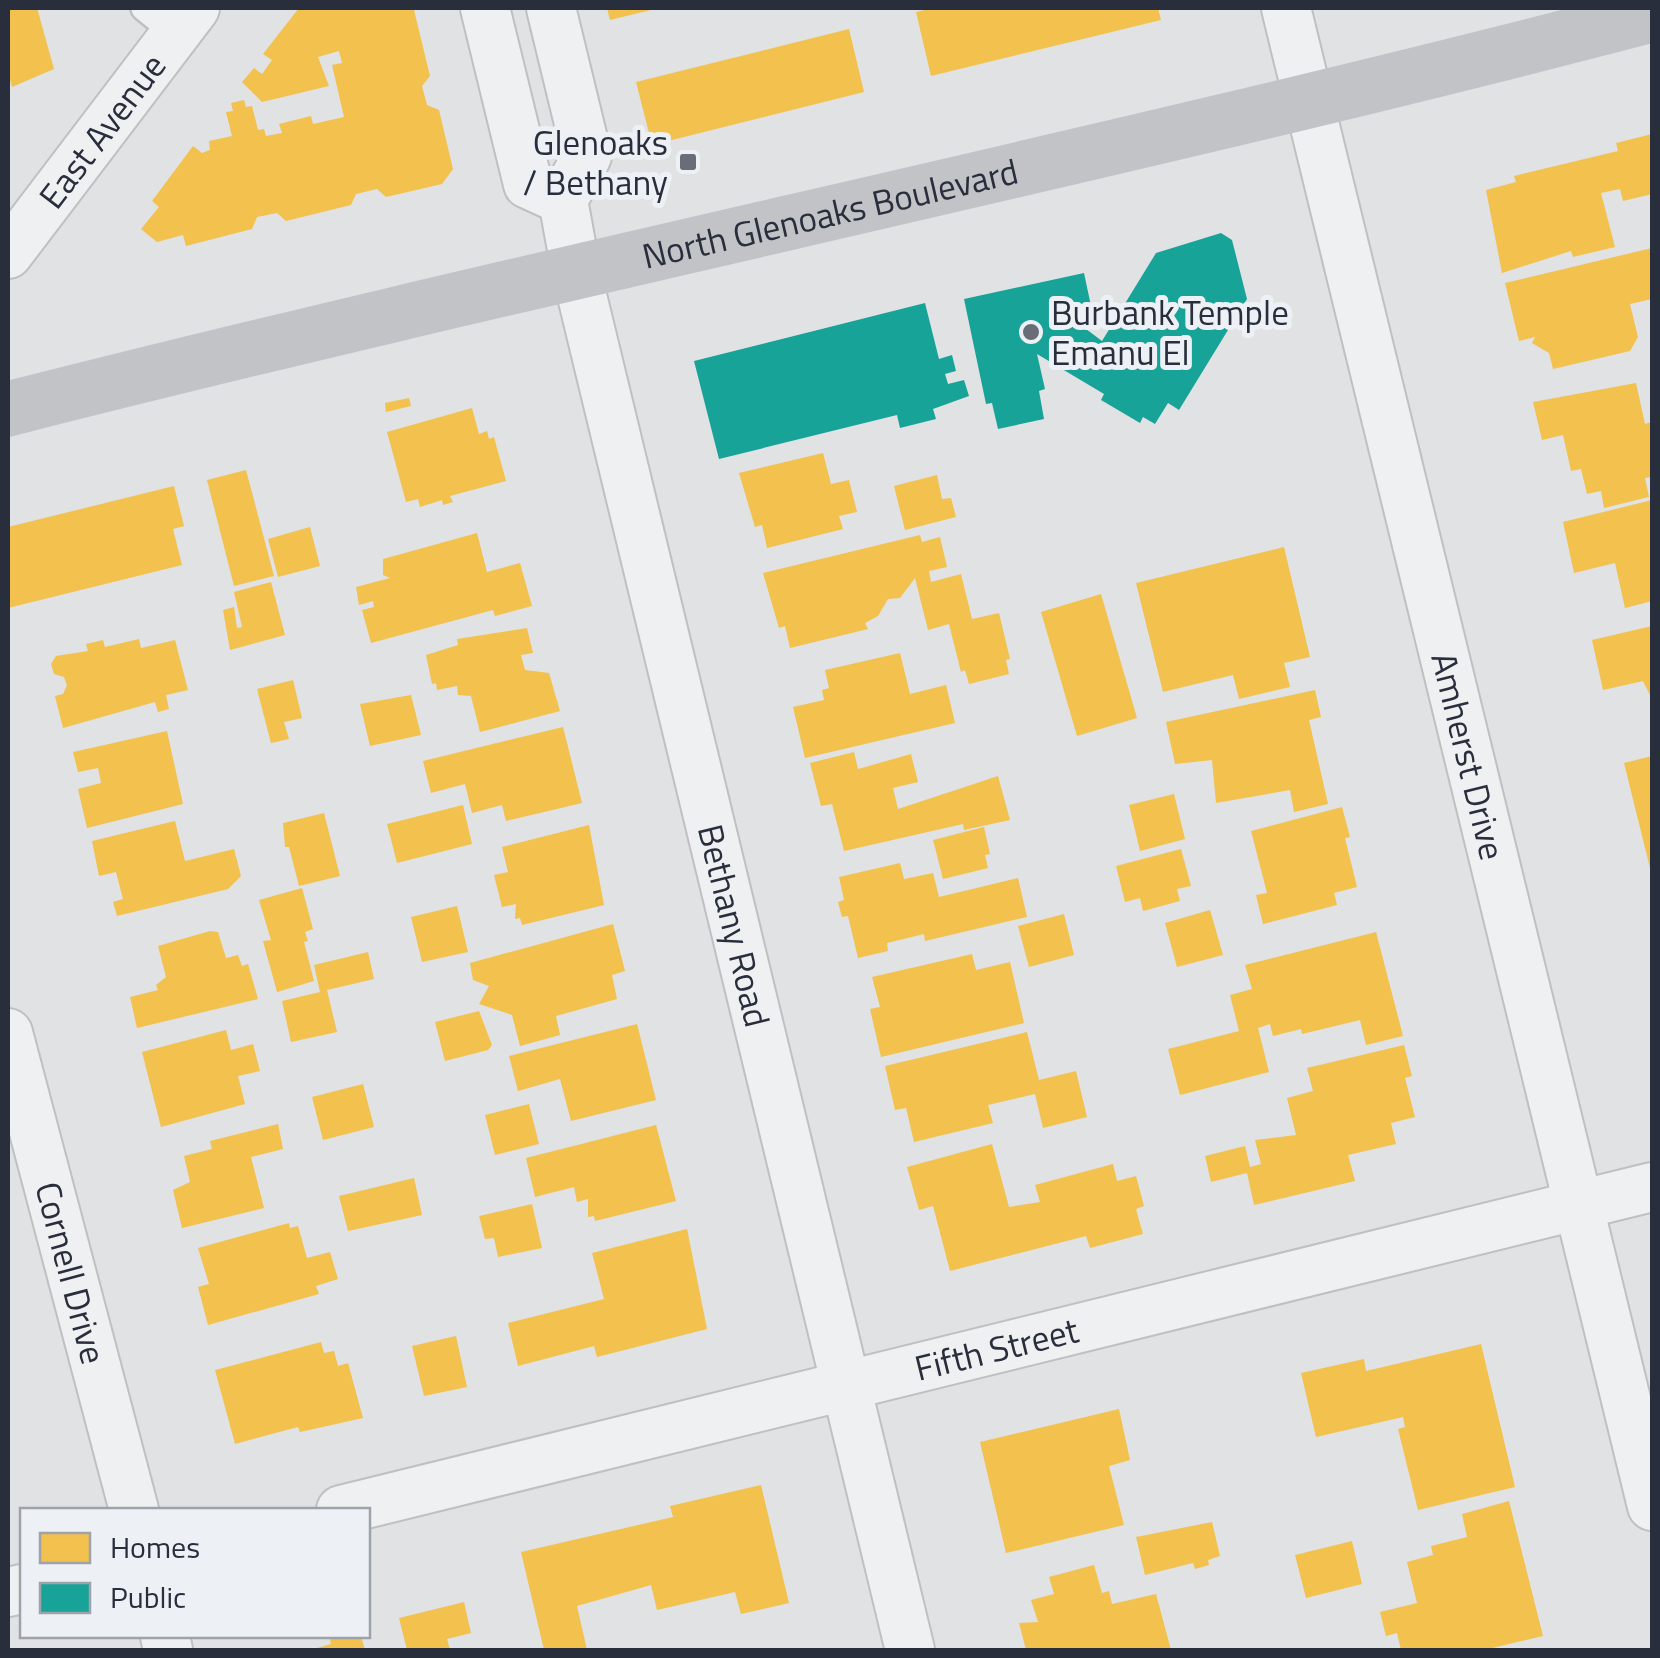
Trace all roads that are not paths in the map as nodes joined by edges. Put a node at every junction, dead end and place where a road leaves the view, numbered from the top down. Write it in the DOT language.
graph roads {
  1 [pos="485,8"];
  2 [pos="551,8"];
  3 [pos="1286,8"];
  4 [pos="1652,15"];
  5 [pos="171,16"];
  6 [pos="1308,104"];
  7 [pos="563,200"];
  8 [pos="8,254"];
  9 [pos="576,270"];
  10 [pos="8,409"];
  11 [pos="8,1033"];
  12 [pos="1652,1186"];
  13 [pos="1576,1206"];
  14 [pos="847,1388"];
  15 [pos="1652,1506"];
  16 [pos="133,1508"];
  17 [pos="349,1508"];
  18 [pos="910,1650"];
  1 -- 7 [label="street"];
  2 -- 7 [label="street"];
  3 -- 6 [label="street, Amherst Drive"];
  4 -- 6 [label="main road, North Glenoaks Boulevard"];
  5 -- 8 [label="street, East Avenue"];
  6 -- 9 [label="main road, North Glenoaks Boulevard"];
  6 -- 13 [label="street, Amherst Drive"];
  7 -- 9 [label="street, Bethany Road"];
  9 -- 10 [label="main road, North Glenoaks Boulevard"];
  9 -- 14 [label="street, Bethany Road"];
  11 -- 16 [label="street, Cornell Drive"];
  12 -- 13 [label="street, Fifth Street"];
  13 -- 14 [label="street, Fifth Street"];
  13 -- 15 [label="street, Amherst Drive"];
  14 -- 17 [label="street, Fifth Street"];
  14 -- 18 [label="street, Bethany Road"];
}
